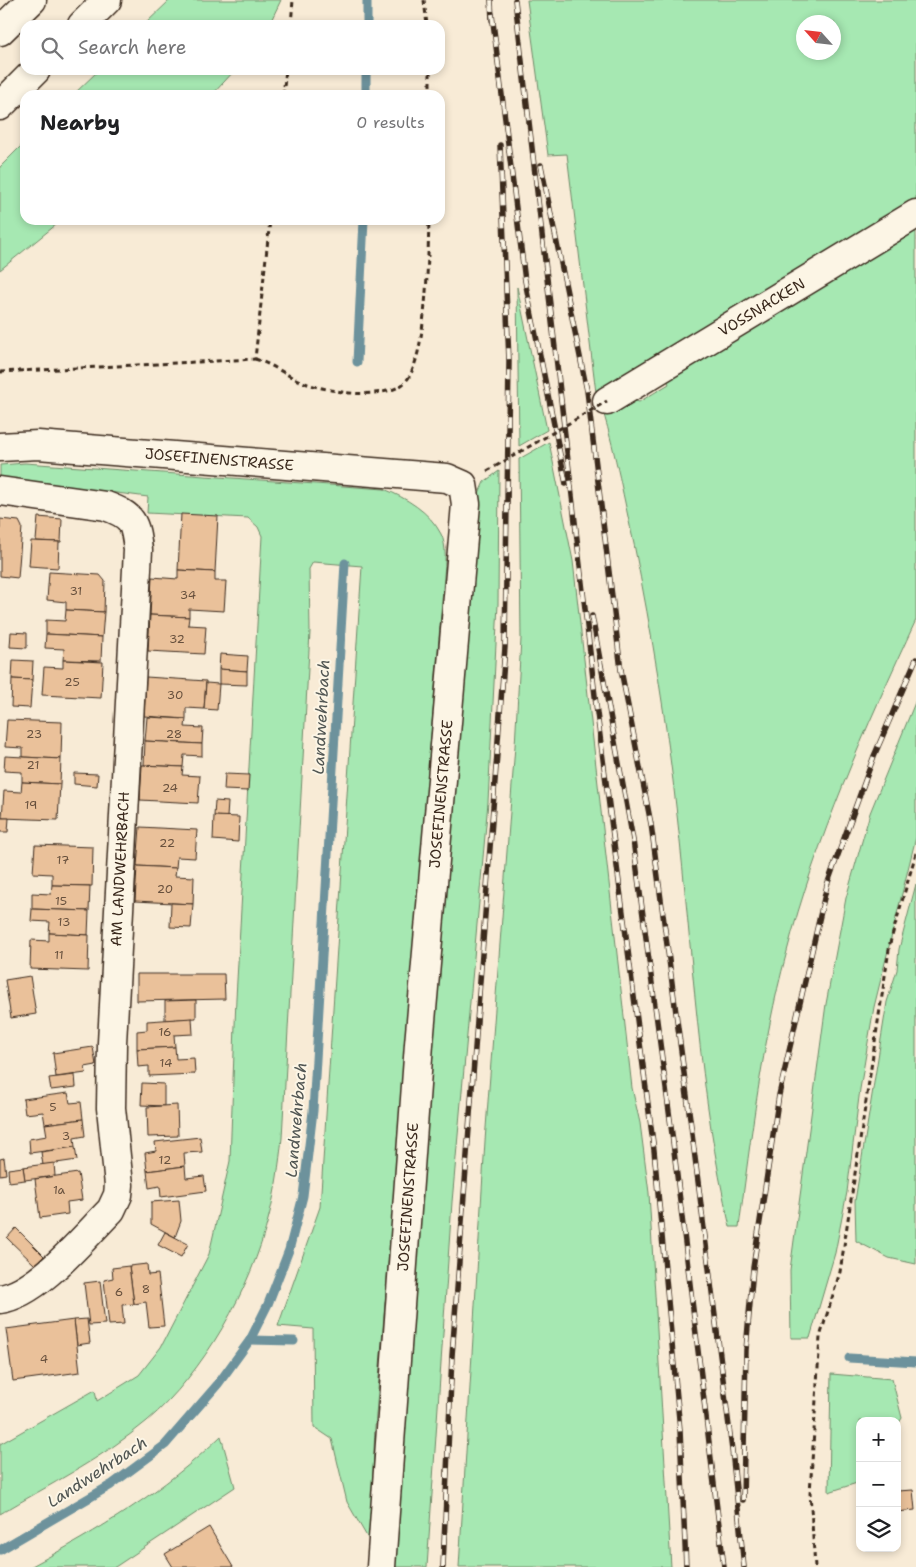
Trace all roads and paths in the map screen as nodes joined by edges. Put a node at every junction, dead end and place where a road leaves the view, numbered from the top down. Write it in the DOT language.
graph roads {
  1 [pos="32,0"];
  2 [pos="107,0"];
  3 [pos="293,0"];
  4 [pos="424,0"];
  5 [pos="87,20"];
  6 [pos="291,20"];
  7 [pos="426,20"];
  8 [pos="0,31"];
  9 [pos="31,75"];
  10 [pos="285,75"];
  11 [pos="430,75"];
  12 [pos="284,90"];
  13 [pos="430,90"];
  14 [pos="0,106"];
  15 [pos="916,214"];
  16 [pos="269,225"];
  17 [pos="429,225"];
  18 [pos="256,359"];
  19 [pos="0,372"];
  20 [pos="607,401"];
  21 [pos="0,447"];
  22 [pos="496,466"];
  23 [pos="0,491"];
  24 [pos="916,853"];
  25 [pos="0,1299"];
  26 [pos="381,1567"];
  27 [pos="814,1567"];
  1 -- 8 [label="main road"];
  2 -- 5 [label="main road"];
  3 -- 6 [label="path"];
  4 -- 7 [label="path"];
  9 -- 14 [label="main road"];
  10 -- 12 [label="path"];
  11 -- 13 [label="path"];
  15 -- 20 [label="main road, VOSSNACKEN"];
  16 -- 18 [label="path"];
  17 -- 18 [label="path"];
  18 -- 19 [label="path"];
  20 -- 22 [label="path, bridge"];
  21 -- 26 [label="main road, JOSEFINENSTRASSE"];
  23 -- 25 [label="main road, AM LANDWEHRBACH"];
  24 -- 27 [label="path"];
}
